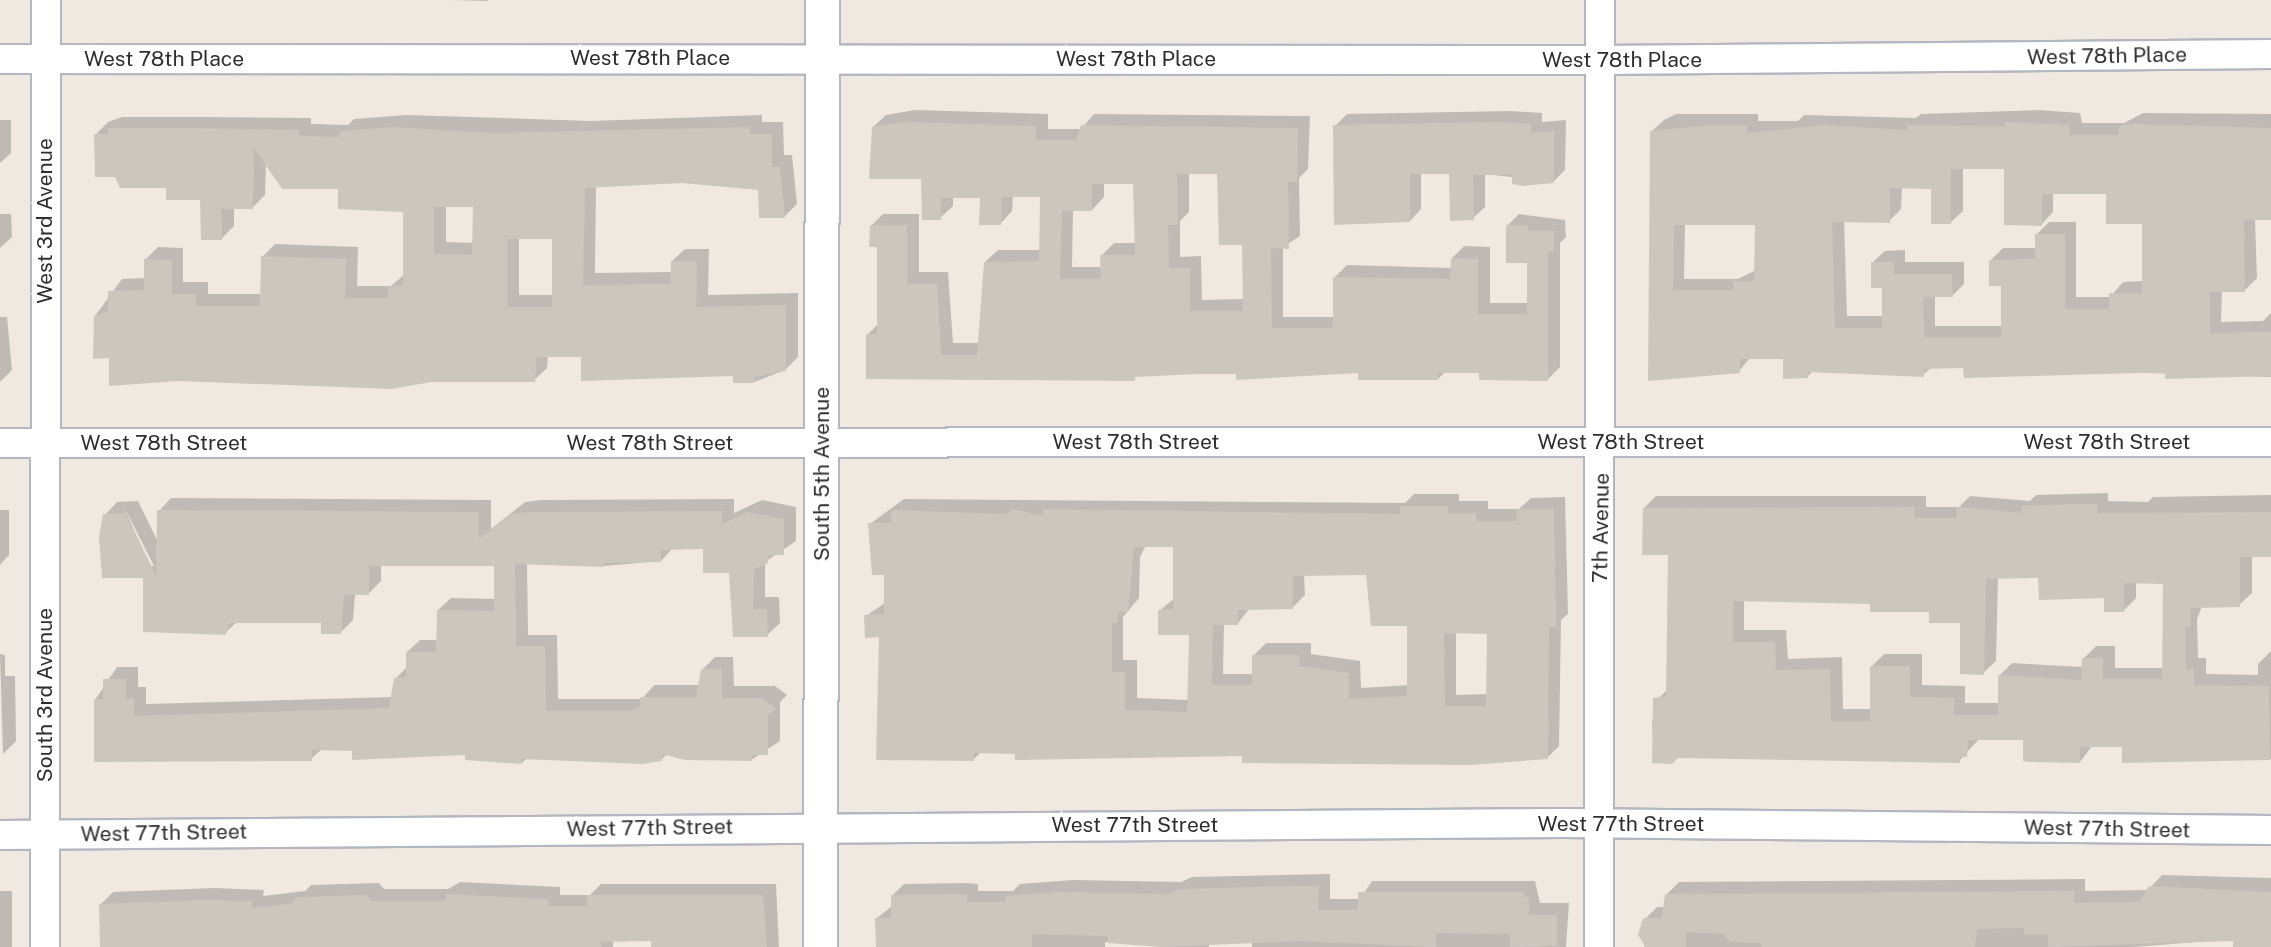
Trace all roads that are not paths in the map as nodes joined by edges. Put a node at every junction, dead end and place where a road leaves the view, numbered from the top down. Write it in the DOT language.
graph roads {
  1 [pos="46,0"];
  2 [pos="822,0"];
  3 [pos="1600,0"];
  4 [pos="2271,54"];
  5 [pos="822,58"];
  6 [pos="0,59"];
  7 [pos="45,59"];
  8 [pos="1600,60"];
  9 [pos="822,442"];
  10 [pos="1602,442"];
  11 [pos="2271,442"];
  12 [pos="0,443"];
  13 [pos="44,443"];
  14 [pos="1599,823"];
  15 [pos="822,826"];
  16 [pos="2271,830"];
  17 [pos="45,834"];
  18 [pos="0,835"];
  19 [pos="45,947"];
  20 [pos="820,947"];
  21 [pos="1599,947"];
  1 -- 7 [label="street, West 3rd Avenue"];
  2 -- 5 [label="street, South 5th Avenue"];
  3 -- 8 [label="street, 7th Avenue"];
  4 -- 8 [label="street, West 78th Place"];
  5 -- 7 [label="street, West 78th Place"];
  5 -- 8 [label="street, West 78th Place"];
  5 -- 9 [label="street, South 5th Avenue"];
  6 -- 7 [label="street, West 78th Place"];
  7 -- 13 [label="street, West 3rd Avenue"];
  8 -- 10 [label="street, 7th Avenue"];
  9 -- 10 [label="street, West 78th Street"];
  9 -- 13 [label="street, West 78th Street"];
  9 -- 15 [label="street, South 5th Avenue"];
  10 -- 11 [label="street, West 78th Street"];
  10 -- 14 [label="street, 7th Avenue"];
  12 -- 13 [label="street, West 78th Street"];
  13 -- 17 [label="street, South 3rd Avenue"];
  14 -- 15 [label="street, West 77th Street"];
  14 -- 16 [label="street, West 77th Street"];
  14 -- 21 [label="street, 7th Avenue"];
  15 -- 17 [label="street, West 77th Street"];
  15 -- 20 [label="street, South 5th Avenue"];
  17 -- 18 [label="street, West 77th Street"];
  17 -- 19 [label="street, South 3rd Avenue"];
}
